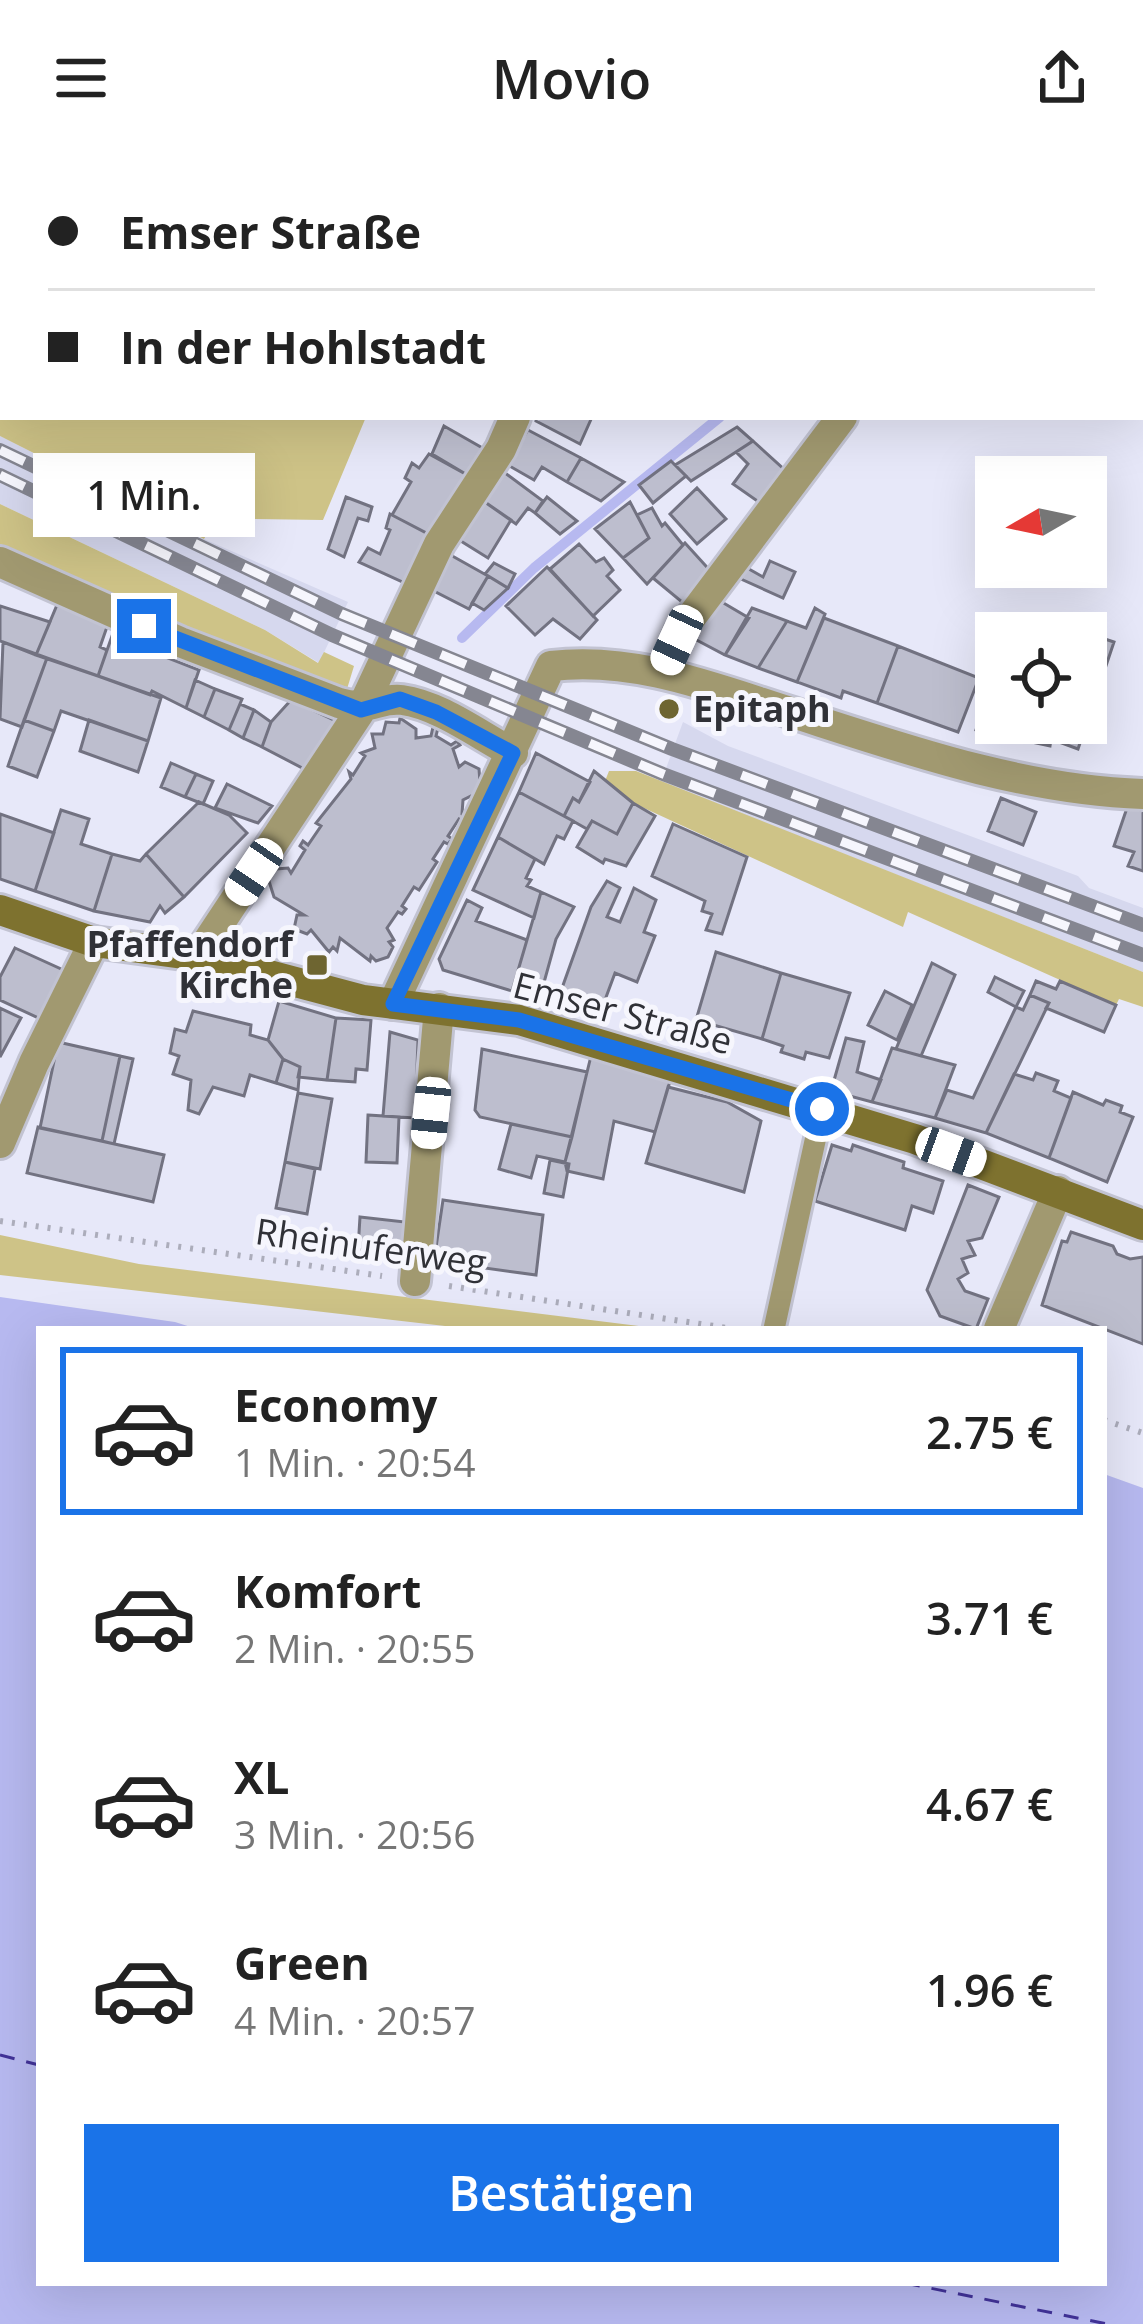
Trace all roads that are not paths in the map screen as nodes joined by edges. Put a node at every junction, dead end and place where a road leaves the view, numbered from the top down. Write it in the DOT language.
graph roads {
  1 [pos="514,420"];
  2 [pos="840,420"];
  3 [pos="0,562"];
  4 [pos="663,671"];
  5 [pos="361,710"];
  6 [pos="513,753"];
  7 [pos="1143,794"];
  8 [pos="0,910"];
  9 [pos="94,942"];
  10 [pos="198,956"];
  11 [pos="393,1004"];
  12 [pos="439,1008"];
  13 [pos="822,1109"];
  14 [pos="0,1143"];
  15 [pos="1058,1191"];
  16 [pos="1143,1225"];
  17 [pos="415,1281"];
  18 [pos="775,1326"];
  19 [pos="1000,1326"];
  1 -- 5 [label="street"];
  2 -- 4 [label="street"];
  3 -- 5 [label="street"];
  4 -- 6 [label="street"];
  4 -- 7 [label="street"];
  5 -- 6 [label="street"];
  5 -- 10 [label="street"];
  6 -- 11 [label="street"];
  8 -- 9 [label="street, Emser Straße"];
  9 -- 10 [label="street, Emser Straße"];
  9 -- 14 [label="street"];
  10 -- 11 [label="street, Emser Straße"];
  11 -- 12 [label="street, Emser Straße"];
  12 -- 13 [label="street, Emser Straße"];
  12 -- 17 [label="street"];
  13 -- 15 [label="street, Emser Straße"];
  13 -- 18 [label="lane"];
  15 -- 16 [label="street, Emser Straße"];
  15 -- 19 [label="street"];
}
